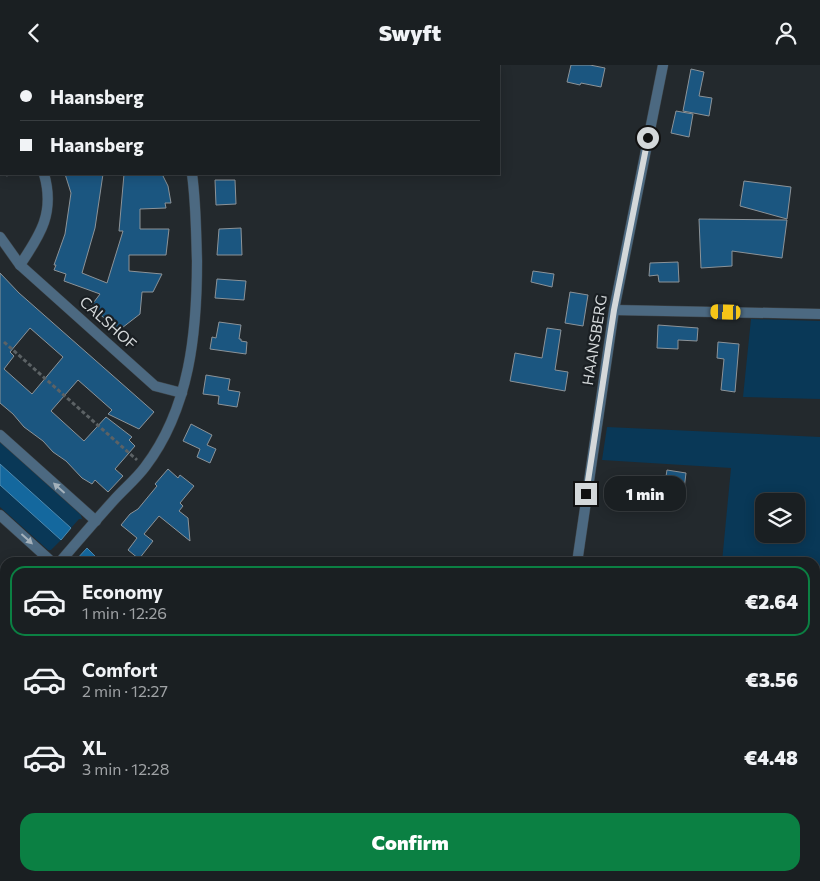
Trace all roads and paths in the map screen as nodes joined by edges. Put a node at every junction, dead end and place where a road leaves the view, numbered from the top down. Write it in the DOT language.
graph roads {
  1 [pos="663,65"];
  2 [pos="44,175"];
  3 [pos="192,175"];
  4 [pos="0,237"];
  5 [pos="20,265"];
  6 [pos="614,310"];
  7 [pos="820,315"];
  8 [pos="4,342"];
  9 [pos="182,393"];
  10 [pos="0,435"];
  11 [pos="145,467"];
  12 [pos="0,515"];
  13 [pos="96,521"];
  14 [pos="47,557"];
  15 [pos="63,557"];
  16 [pos="578,557"];
  1 -- 6 [label="street, HAANSBERG"];
  2 -- 5 [label="street"];
  3 -- 9 [label="street"];
  4 -- 5 [label="street, CALSHOF"];
  5 -- 9 [label="street, CALSHOF"];
  6 -- 7 [label="street"];
  6 -- 16 [label="street, HAANSBERG"];
  8 -- 11 [label="path"];
  9 -- 11 [label="street"];
  13 -- 10 [label="street, one-way"];
  11 -- 13 [label="street"];
  12 -- 14 [label="street, one-way"];
  13 -- 15 [label="street"];
}
